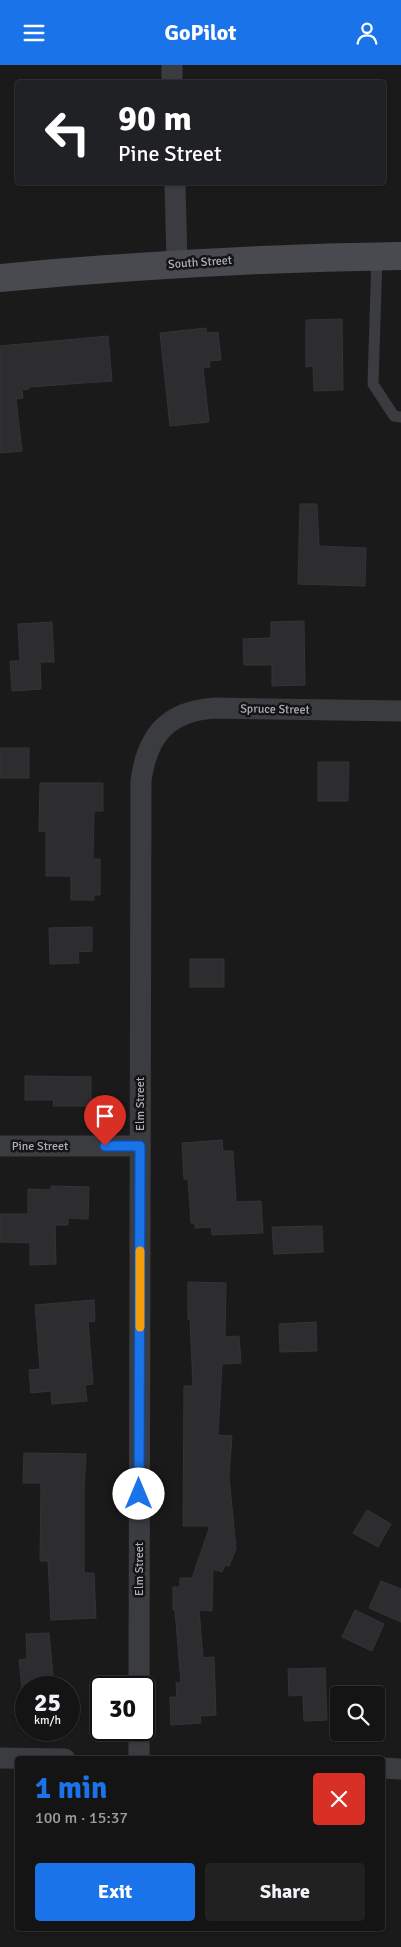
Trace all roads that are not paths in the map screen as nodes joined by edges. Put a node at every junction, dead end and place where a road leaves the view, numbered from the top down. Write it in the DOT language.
graph roads {
  1 [pos="172,65"];
  2 [pos="172,80"];
  3 [pos="174,185"];
  4 [pos="389,256"];
  5 [pos="176,263"];
  6 [pos="0,278"];
  7 [pos="401,417"];
  8 [pos="401,711"];
  9 [pos="158,734"];
  10 [pos="0,1146"];
  11 [pos="140,1146"];
  12 [pos="139,1676"];
  13 [pos="139,1741"];
  14 [pos="139,1756"];
  15 [pos="0,1757"];
  16 [pos="15,1757"];
  17 [pos="385,1768"];
  18 [pos="401,1769"];
  1 -- 2 [label="street"];
  3 -- 5 [label="street"];
  4 -- 5 [label="main road, South Street"];
  4 -- 7 [label="lane"];
  5 -- 6 [label="main road, South Street"];
  8 -- 9 [label="street, Spruce Street"];
  9 -- 11 [label="street, Elm Street"];
  10 -- 11 [label="street, Pine Street"];
  11 -- 12 [label="street, Elm Street"];
  13 -- 14 [label="street"];
  15 -- 16 [label="street"];
  17 -- 18 [label="street"];
}
